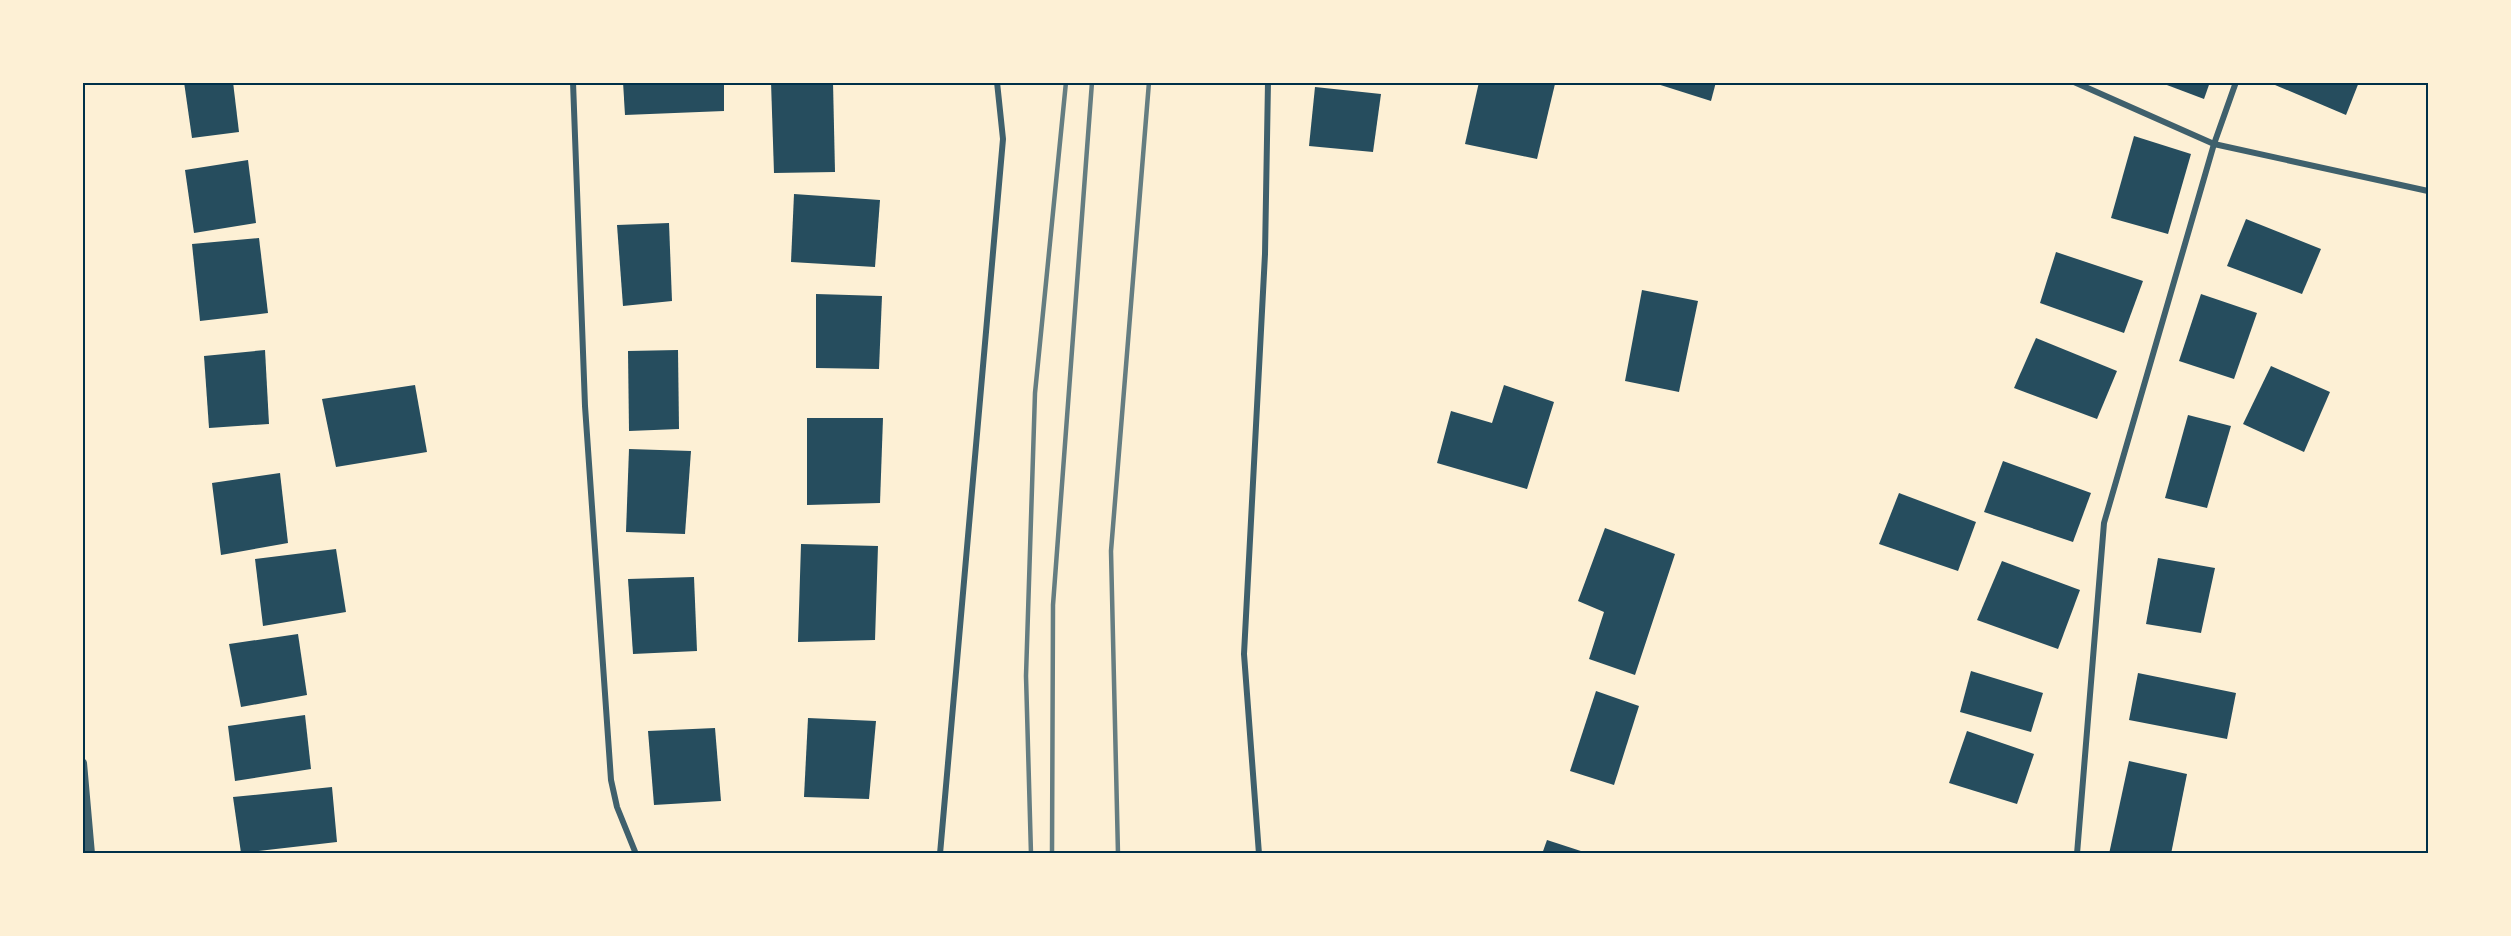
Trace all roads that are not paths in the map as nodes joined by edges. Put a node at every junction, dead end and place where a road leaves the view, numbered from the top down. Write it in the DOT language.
graph roads {
  1 [pos="573,82"];
  2 [pos="997,82"];
  3 [pos="1268,82"];
  4 [pos="2074,82"];
  5 [pos="2236,82"];
  6 [pos="2214,144"];
  7 [pos="2428,191"];
  8 [pos="82,763"];
  9 [pos="90,854"];
  10 [pos="636,854"];
  11 [pos="940,854"];
  12 [pos="1259,854"];
  13 [pos="2077,854"];
  1 -- 10 [label="street"];
  2 -- 11 [label="street"];
  3 -- 12 [label="street"];
  4 -- 6 [label="street"];
  5 -- 6 [label="street"];
  6 -- 7 [label="street"];
  6 -- 13 [label="street"];
  8 -- 9 [label="street"];
}
